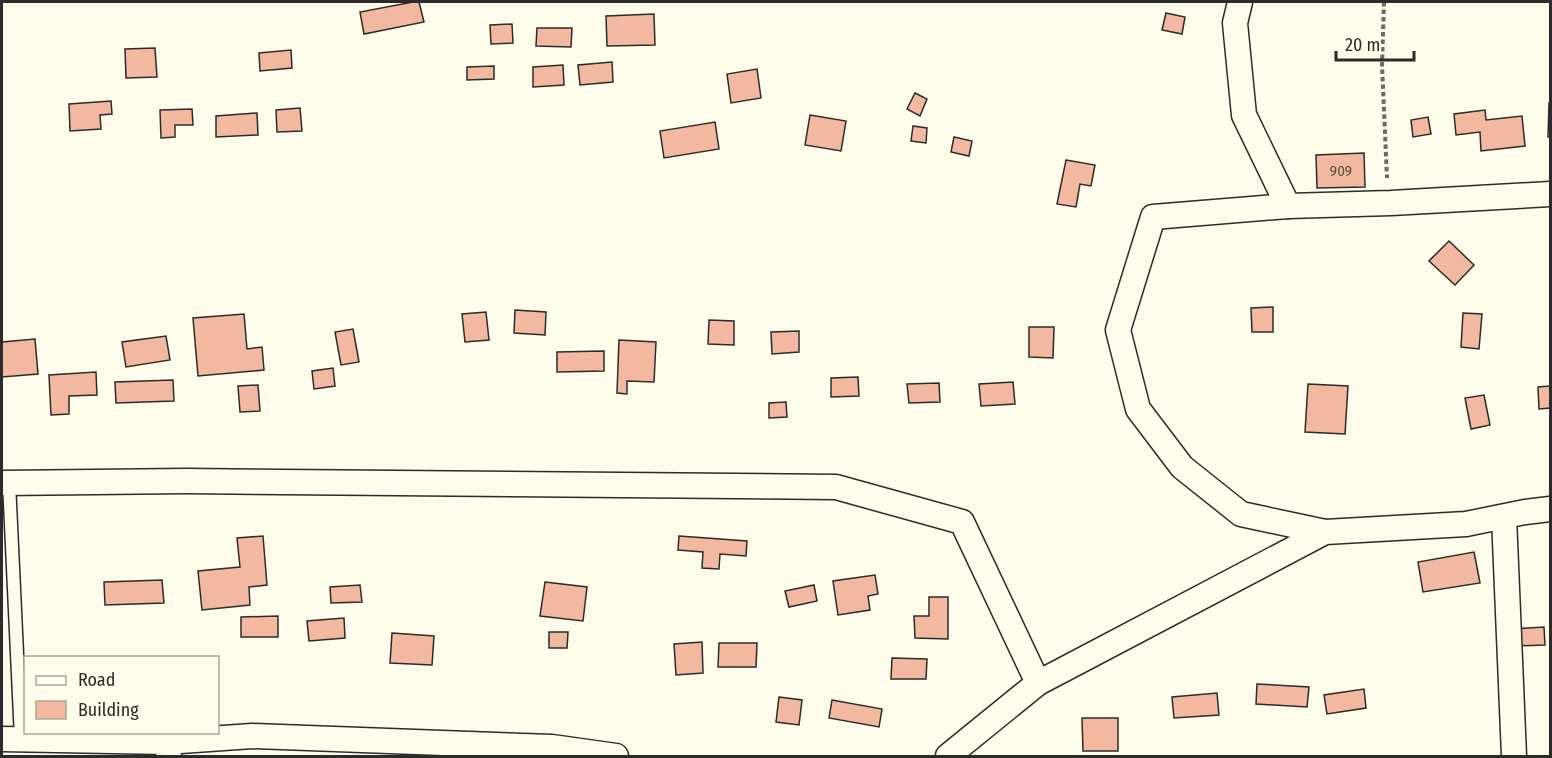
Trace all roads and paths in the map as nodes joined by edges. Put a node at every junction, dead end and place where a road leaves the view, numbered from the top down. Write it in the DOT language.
graph roads {
  1 [pos="1240,2"];
  2 [pos="1384,2"];
  3 [pos="1551,194"];
  4 [pos="1391,203"];
  5 [pos="1288,206"];
  6 [pos="5,483"];
  7 [pos="1551,509"];
  8 [pos="1504,517"];
  9 [pos="1325,532"];
  10 [pos="1038,683"];
  11 [pos="11,739"];
  12 [pos="168,749"];
  13 [pos="616,756"];
  14 [pos="948,756"];
  15 [pos="1514,756"];
  1 -- 5 [label="street"];
  2 -- 4 [label="path"];
  3 -- 4 [label="street"];
  4 -- 5 [label="street"];
  5 -- 9 [label="street"];
  6 -- 10 [label="street"];
  6 -- 11 [label="lane"];
  7 -- 8 [label="street"];
  8 -- 9 [label="street"];
  8 -- 15 [label="street"];
  9 -- 10 [label="street"];
  10 -- 14 [label="street"];
  11 -- 12 [label="street"];
  12 -- 13 [label="street"];
}
